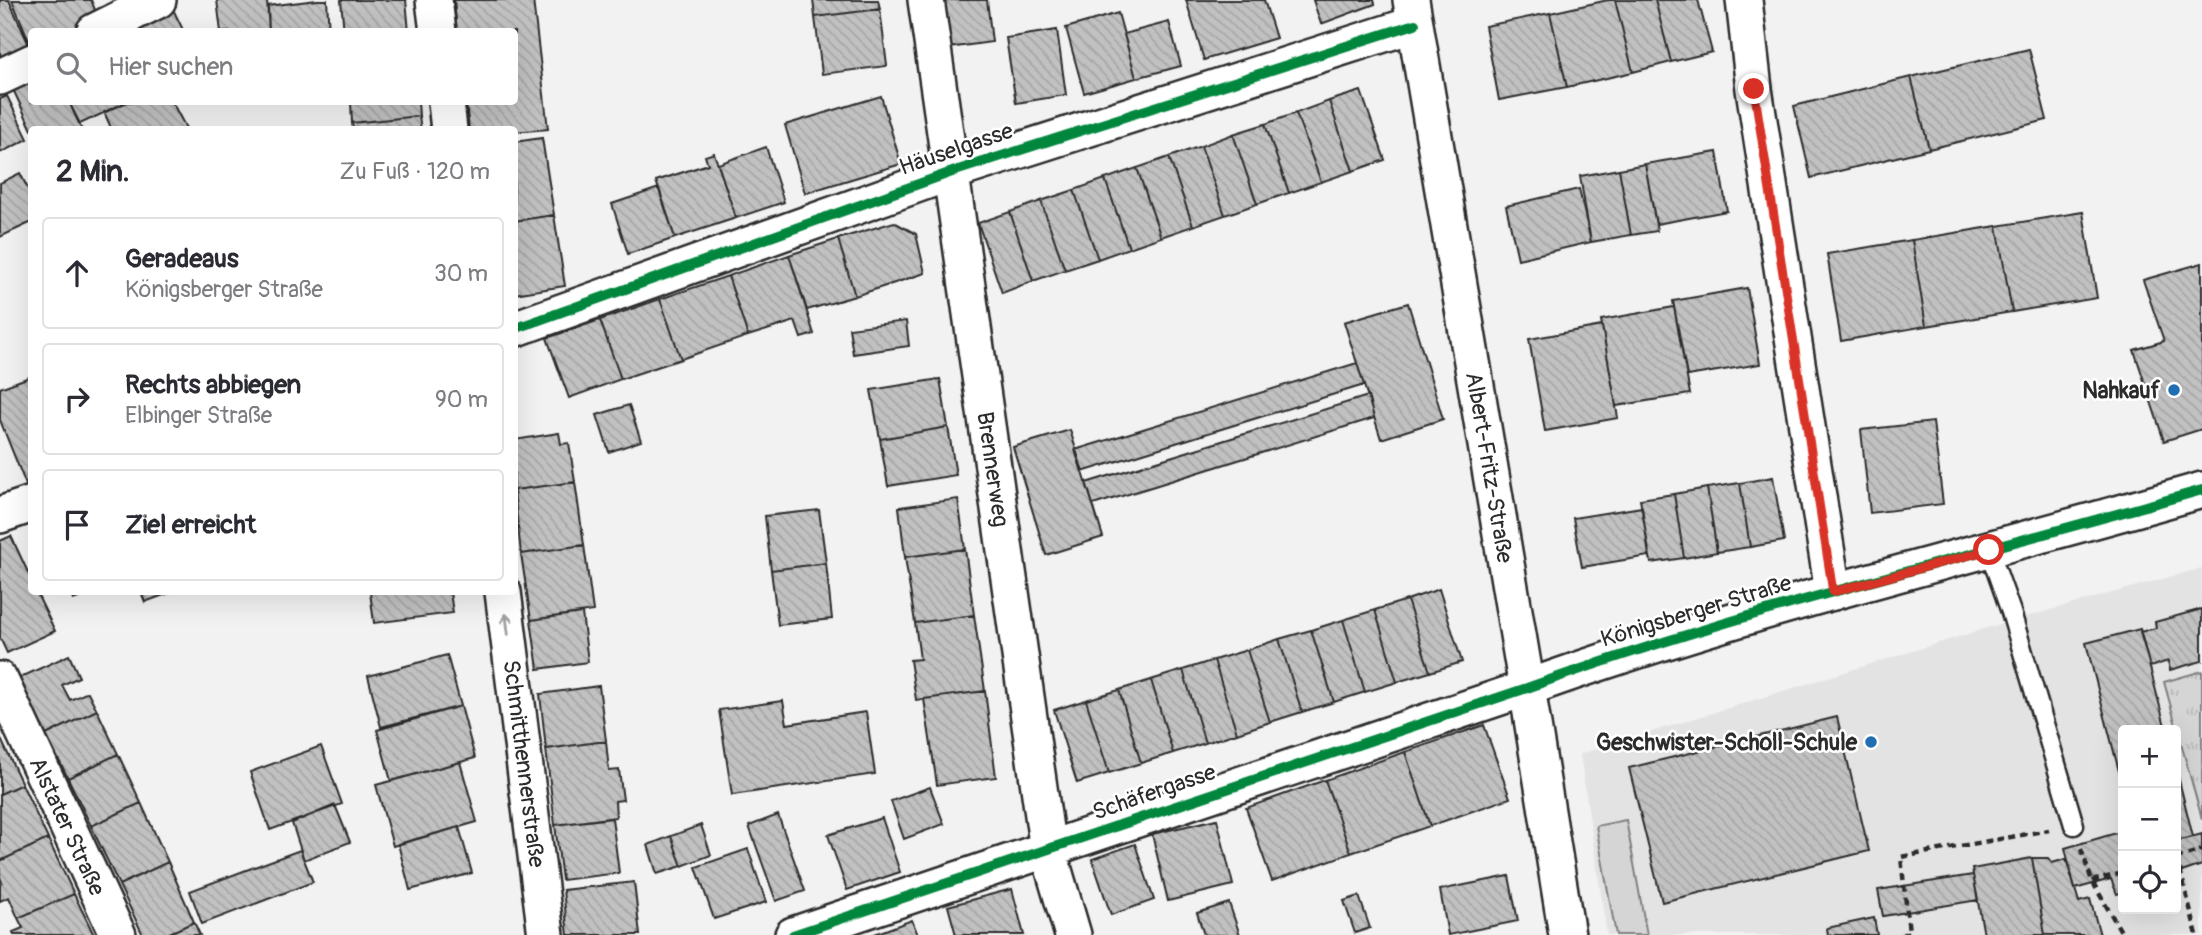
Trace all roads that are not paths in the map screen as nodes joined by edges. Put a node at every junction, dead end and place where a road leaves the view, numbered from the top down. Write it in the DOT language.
graph roads {
  1 [pos="158,0"];
  2 [pos="435,0"];
  3 [pos="926,0"];
  4 [pos="1744,0"];
  5 [pos="1413,12"];
  6 [pos="102,28"];
  7 [pos="438,28"];
  8 [pos="28,64"];
  9 [pos="0,77"];
  10 [pos="446,105"];
  11 [pos="449,126"];
  12 [pos="952,172"];
  13 [pos="518,328"];
  14 [pos="2202,490"];
  15 [pos="28,504"];
  16 [pos="0,515"];
  17 [pos="1989,550"];
  18 [pos="1833,592"];
  19 [pos="503,595"];
  20 [pos="0,680"];
  21 [pos="1527,688"];
  22 [pos="2074,825"];
  23 [pos="1048,850"];
  24 [pos="118,935"];
  25 [pos="546,935"];
  26 [pos="793,935"];
  27 [pos="1073,935"];
  28 [pos="1567,935"];
  1 -- 6 [label="street"];
  2 -- 7 [label="street"];
  3 -- 12 [label="street, Brennerweg"];
  4 -- 18 [label="street"];
  5 -- 12 [label="street, Häuselgasse"];
  5 -- 21 [label="street, Albert-Fritz-Straße"];
  8 -- 9 [label="street"];
  10 -- 11 [label="street"];
  12 -- 13 [label="street, Häuselgasse"];
  12 -- 23 [label="street, Brennerweg"];
  14 -- 17 [label="street, Königsberger Straße"];
  15 -- 16 [label="street"];
  17 -- 18 [label="street, Königsberger Straße"];
  17 -- 22 [label="lane"];
  18 -- 21 [label="street, Königsberger Straße"];
  25 -- 19 [label="street, Schmitthennerstraße, one-way"];
  20 -- 24 [label="street, Alstater Straße"];
  21 -- 23 [label="street, Schäfergasse"];
  21 -- 28 [label="street, Albert-Fritz-Straße"];
  23 -- 26 [label="street, Schäfergasse"];
  23 -- 27 [label="street, Brennerweg"];
}
